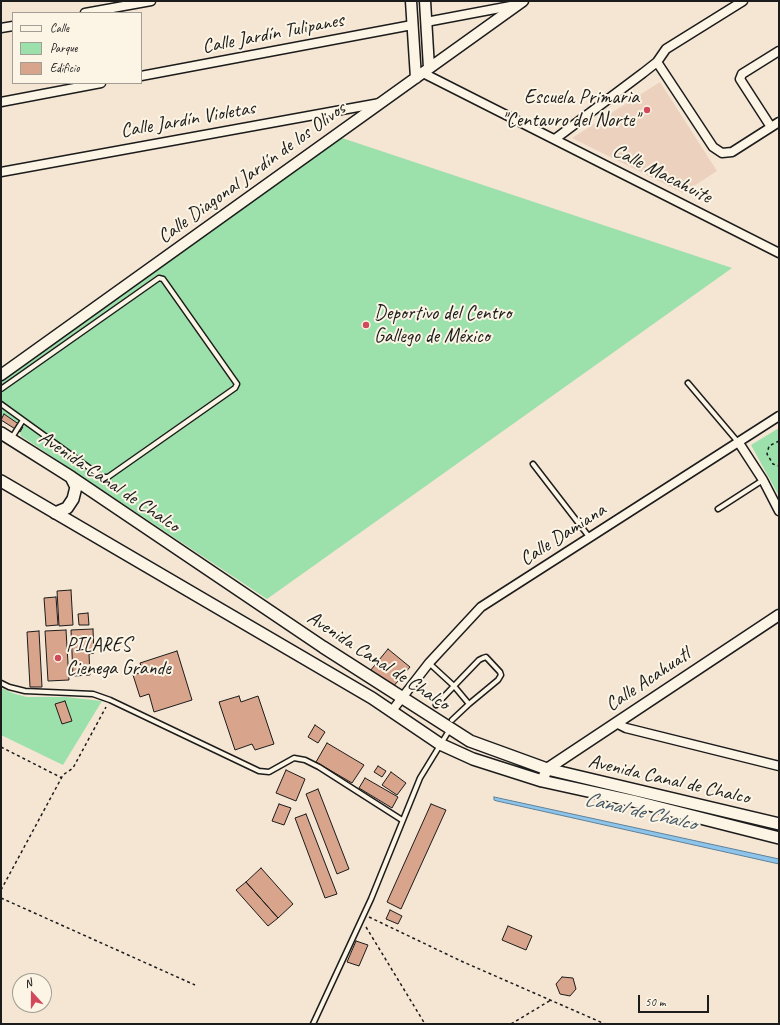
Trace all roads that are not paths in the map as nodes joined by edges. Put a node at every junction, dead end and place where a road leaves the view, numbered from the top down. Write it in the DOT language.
graph roads {
  1 [pos="151,1"];
  2 [pos="411,1"];
  3 [pos="425,1"];
  4 [pos="743,1"];
  5 [pos="521,3"];
  6 [pos="90,12"];
  7 [pos="426,22"];
  8 [pos="412,25"];
  9 [pos="12,26"];
  10 [pos="1,28"];
  11 [pos="779,51"];
  12 [pos="657,62"];
  13 [pos="423,73"];
  14 [pos="142,76"];
  15 [pos="96,84"];
  16 [pos="1,102"];
  17 [pos="382,103"];
  18 [pos="779,122"];
  19 [pos="771,127"];
  20 [pos="555,139"];
  21 [pos="1,172"];
  22 [pos="779,253"];
  23 [pos="1,375"];
  24 [pos="688,383"];
  25 [pos="1,389"];
  26 [pos="1,404"];
  27 [pos="779,416"];
  28 [pos="23,420"];
  29 [pos="1,433"];
  30 [pos="11,439"];
  31 [pos="739,443"];
  32 [pos="533,464"];
  33 [pos="71,477"];
  34 [pos="764,480"];
  35 [pos="1,482"];
  36 [pos="718,509"];
  37 [pos="779,511"];
  38 [pos="55,513"];
  39 [pos="590,538"];
  40 [pos="779,614"];
  41 [pos="429,663"];
  42 [pos="1,683"];
  43 [pos="454,686"];
  44 [pos="402,698"];
  45 [pos="469,704"];
  46 [pos="436,705"];
  47 [pos="391,712"];
  48 [pos="616,723"];
  49 [pos="451,724"];
  50 [pos="440,744"];
  51 [pos="779,766"];
  52 [pos="547,770"];
  53 [pos="542,781"];
  54 [pos="402,820"];
  55 [pos="779,824"];
  56 [pos="779,838"];
  57 [pos="312,1024"];
  1 -- 6 [label="street"];
  2 -- 8 [label="street"];
  3 -- 7 [label="street"];
  4 -- 12 [label="street"];
  5 -- 7 [label="street"];
  5 -- 13 [label="street, Calle Diagonal Jardín de los Olivos"];
  7 -- 13 [label="street"];
  8 -- 13 [label="street"];
  8 -- 14 [label="street, Calle Jardín Tulipanes"];
  9 -- 10 [label="street"];
  11 -- 19 [label="street"];
  12 -- 19 [label="street"];
  12 -- 20 [label="street"];
  13 -- 17 [label="street, Calle Diagonal Jardín de los Olivos"];
  13 -- 20 [label="street, Calle Macahuite"];
  15 -- 16 [label="street"];
  17 -- 21 [label="street, Calle Jardín Violetas"];
  17 -- 23 [label="street, Calle Diagonal Jardín de los Olivos"];
  18 -- 19 [label="street"];
  20 -- 22 [label="street, Calle Macahuite"];
  24 -- 31 [label="lane"];
  25 -- 28 [label="lane"];
  26 -- 28 [label="lane"];
  27 -- 31 [label="street, Calle Damiana"];
  28 -- 30 [label="lane"];
  29 -- 30 [label="main road, Avenida Canal de Chalco"];
  30 -- 33 [label="main road, Avenida Canal de Chalco"];
  31 -- 34 [label="street"];
  31 -- 39 [label="street, Calle Damiana"];
  32 -- 39 [label="lane"];
  33 -- 38 [label="main road"];
  33 -- 44 [label="main road, Avenida Canal de Chalco"];
  34 -- 36 [label="lane"];
  34 -- 37 [label="street"];
  35 -- 38 [label="main road, Avenida Canal de Chalco"];
  38 -- 47 [label="main road, Avenida Canal de Chalco"];
  39 -- 41 [label="street, Calle Damiana"];
  40 -- 48 [label="street, Calle Acahuatl"];
  41 -- 43 [label="lane"];
  41 -- 44 [label="street, Calle Damiana"];
  42 -- 54 [label="lane"];
  43 -- 45 [label="lane"];
  43 -- 45 [label="lane"];
  43 -- 46 [label="lane"];
  44 -- 47 [label="street, Calle Damiana"];
  44 -- 49 [label="main road, Avenida Canal de Chalco"];
  45 -- 49 [label="lane"];
  47 -- 50 [label="main road, Avenida Canal de Chalco"];
  48 -- 51 [label="street"];
  48 -- 52 [label="street, Calle Acahuatl"];
  49 -- 50 [label="lane"];
  49 -- 52 [label="main road, Avenida Canal de Chalco"];
  50 -- 53 [label="main road, Avenida Canal de Chalco"];
  50 -- 54 [label="lane"];
  52 -- 53 [label="street"];
  52 -- 55 [label="main road, Avenida Canal de Chalco"];
  53 -- 56 [label="main road, Avenida Canal de Chalco"];
  54 -- 57 [label="lane"];
}
